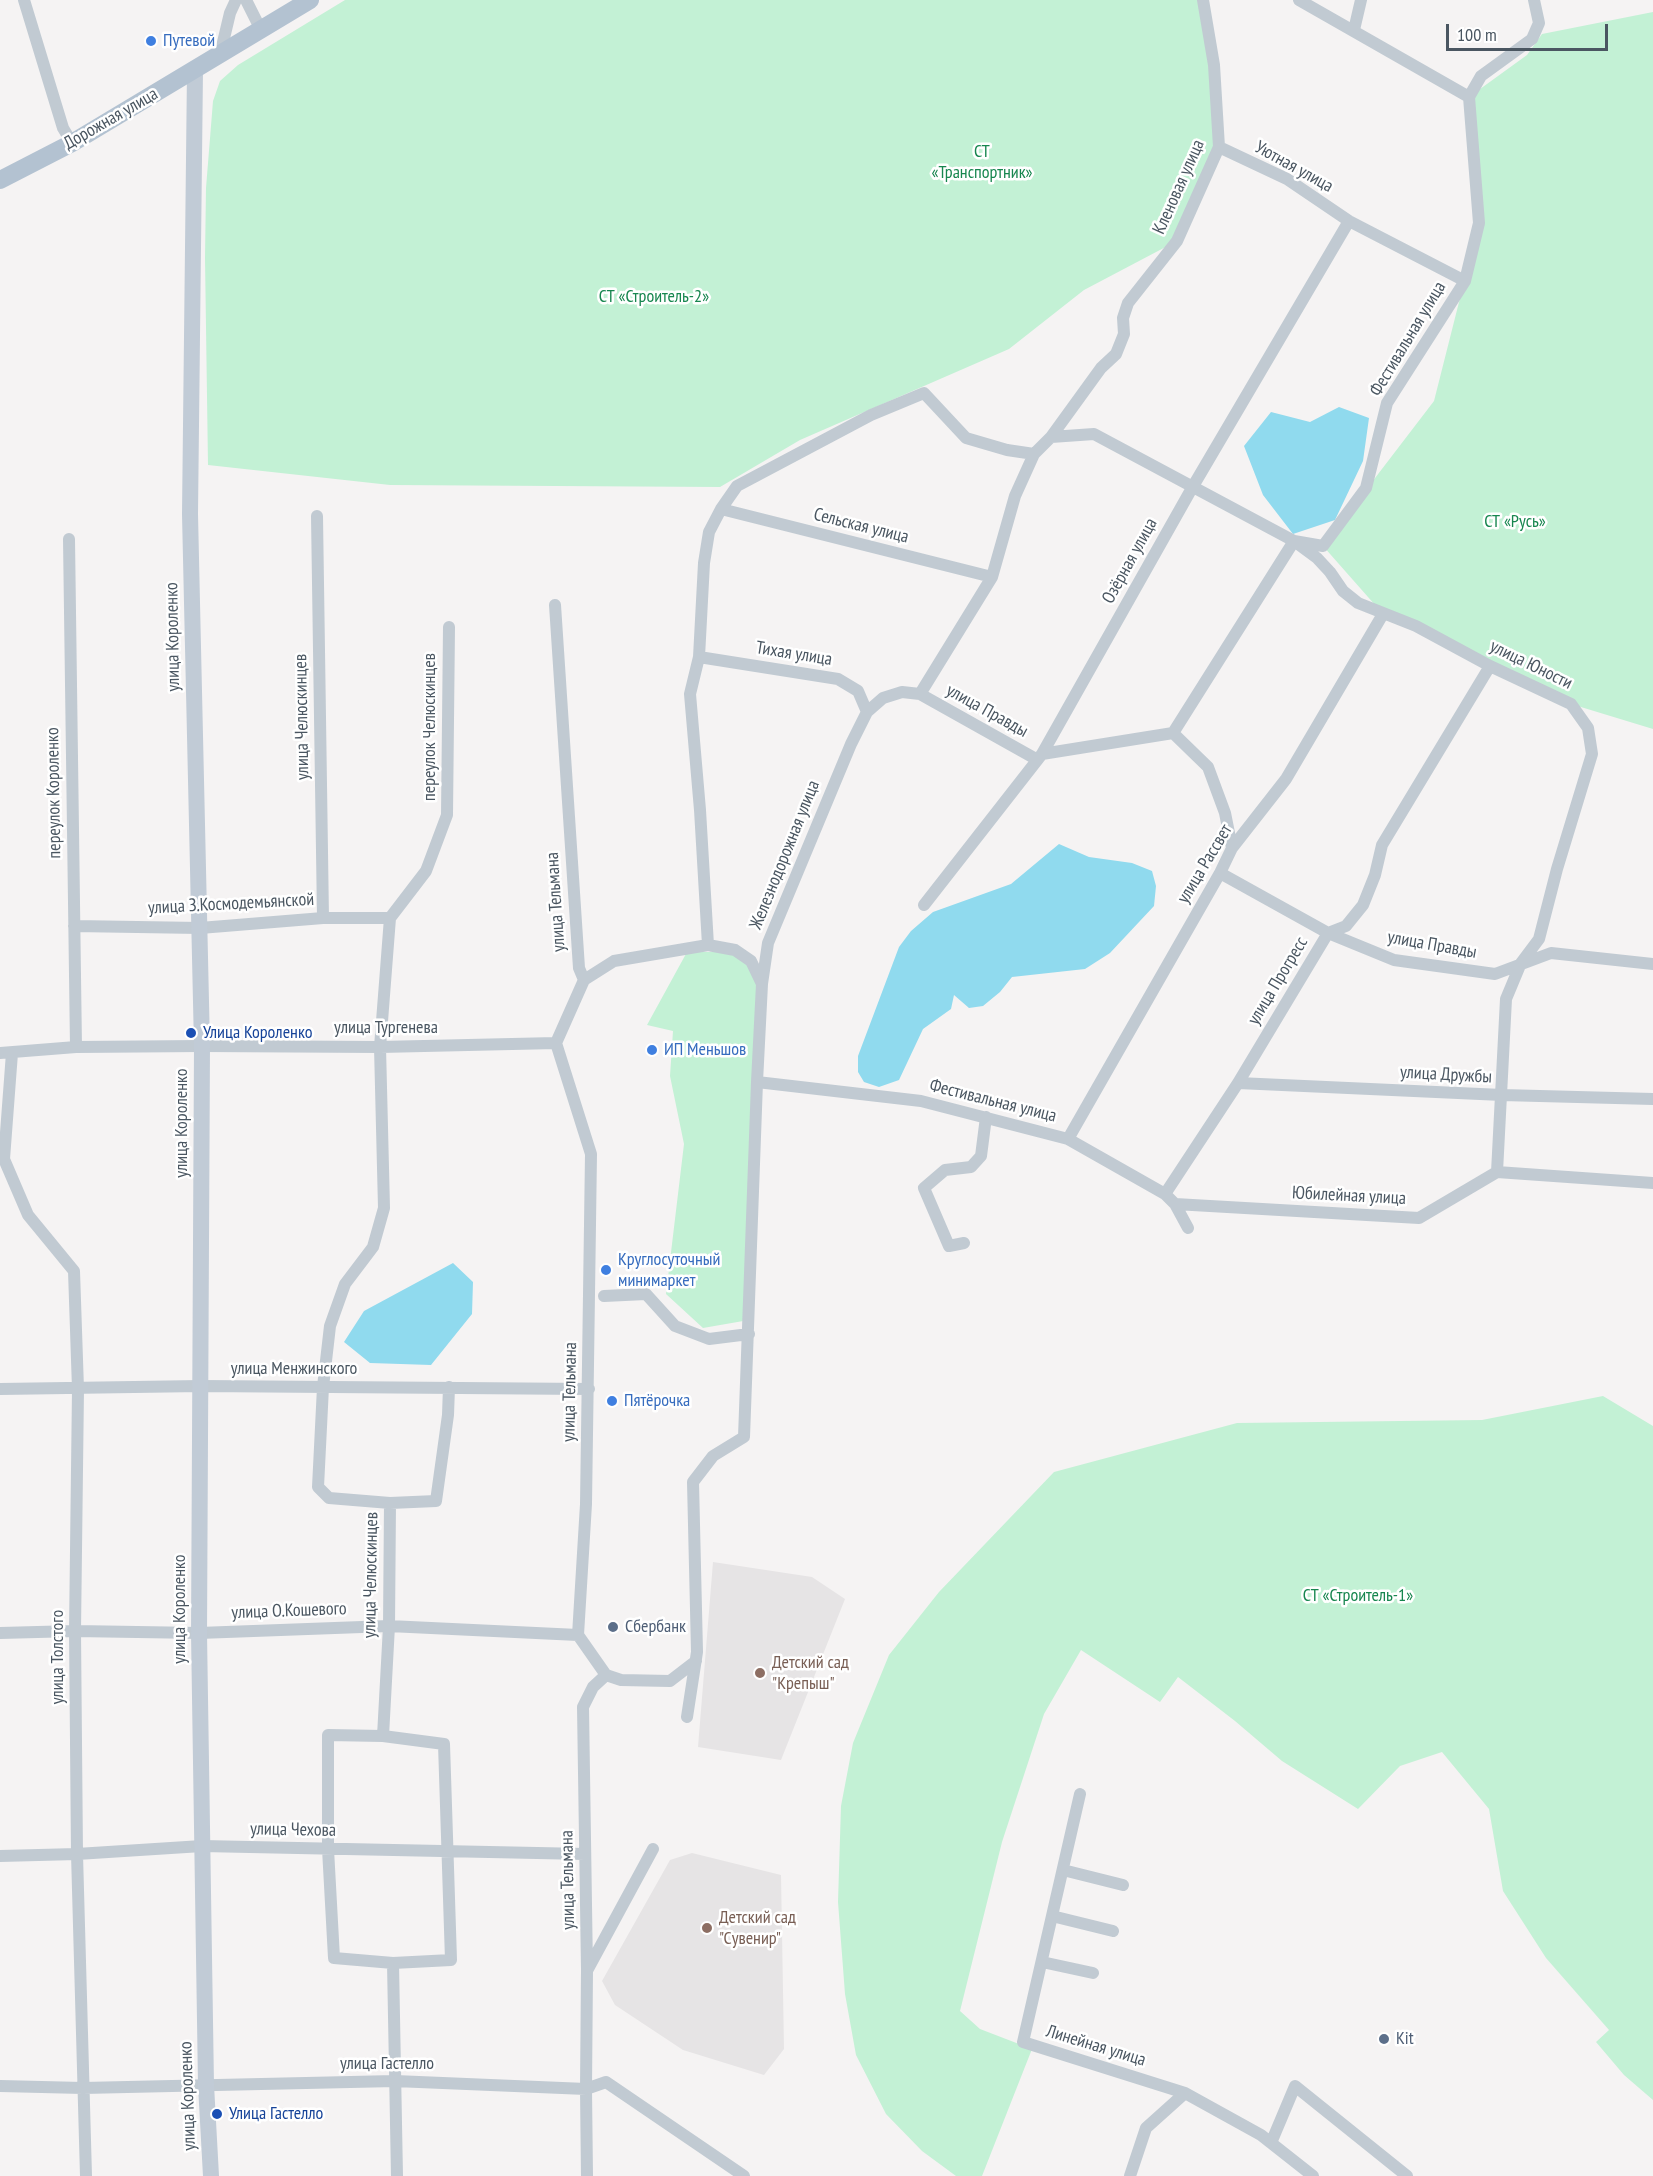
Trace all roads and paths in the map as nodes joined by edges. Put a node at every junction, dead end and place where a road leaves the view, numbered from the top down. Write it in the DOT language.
graph roads {
  1 [pos="24,0"];
  2 [pos="236,0"];
  3 [pos="246,0"];
  4 [pos="310,0"];
  5 [pos="1203,0"];
  6 [pos="1299,0"];
  7 [pos="1361,0"];
  8 [pos="1534,0"];
  9 [pos="261,30"];
  10 [pos="1354,30"];
  11 [pos="220,55"];
  12 [pos="195,70"];
  13 [pos="1469,96"];
  14 [pos="67,135"];
  15 [pos="1219,147"];
  16 [pos="0,180"];
  17 [pos="1349,221"];
  18 [pos="1465,280"];
  19 [pos="1051,437"];
  20 [pos="1034,454"];
  21 [pos="1192,488"];
  22 [pos="721,509"];
  23 [pos="317,516"];
  24 [pos="69,539"];
  25 [pos="1294,541"];
  26 [pos="992,577"];
  27 [pos="555,605"];
  28 [pos="1383,614"];
  29 [pos="448,627"];
  30 [pos="699,657"];
  31 [pos="1490,666"];
  32 [pos="920,694"];
  33 [pos="867,712"];
  34 [pos="1173,733"];
  35 [pos="1039,757"];
  36 [pos="1232,848"];
  37 [pos="1220,873"];
  38 [pos="924,905"];
  39 [pos="323,918"];
  40 [pos="390,918"];
  41 [pos="74,926"];
  42 [pos="200,928"];
  43 [pos="1328,933"];
  44 [pos="708,945"];
  45 [pos="1521,963"];
  46 [pos="1653,964"];
  47 [pos="584,980"];
  48 [pos="762,984"];
  49 [pos="556,1043"];
  50 [pos="202,1046"];
  51 [pos="76,1047"];
  52 [pos="380,1047"];
  53 [pos="6,1053"];
  54 [pos="757,1082"];
  55 [pos="1238,1083"];
  56 [pos="1502,1095"];
  57 [pos="1653,1099"];
  58 [pos="986,1117"];
  59 [pos="1068,1139"];
  60 [pos="4,1159"];
  61 [pos="1497,1172"];
  62 [pos="0,1174"];
  63 [pos="1653,1183"];
  64 [pos="1166,1194"];
  65 [pos="1175,1204"];
  66 [pos="1188,1228"];
  67 [pos="964,1243"];
  68 [pos="604,1296"];
  69 [pos="749,1334"];
  70 [pos="201,1386"];
  71 [pos="323,1387"];
  72 [pos="449,1387"];
  73 [pos="0,1389"];
  74 [pos="78,1389"];
  75 [pos="589,1389"];
  76 [pos="390,1503"];
  77 [pos="389,1626"];
  78 [pos="75,1631"];
  79 [pos="0,1633"];
  80 [pos="199,1633"];
  81 [pos="578,1635"];
  82 [pos="696,1661"];
  83 [pos="606,1675"];
  84 [pos="687,1717"];
  85 [pos="383,1736"];
  86 [pos="1080,1794"];
  87 [pos="202,1846"];
  88 [pos="328,1849"];
  89 [pos="653,1849"];
  90 [pos="447,1851"];
  91 [pos="77,1854"];
  92 [pos="585,1854"];
  93 [pos="0,1856"];
  94 [pos="1063,1870"];
  95 [pos="1123,1884"];
  96 [pos="1052,1916"];
  97 [pos="1113,1931"];
  98 [pos="1042,1962"];
  99 [pos="393,1963"];
  100 [pos="588,1970"];
  101 [pos="1093,1973"];
  102 [pos="394,2081"];
  103 [pos="206,2085"];
  104 [pos="0,2086"];
  105 [pos="83,2088"];
  106 [pos="586,2089"];
  107 [pos="1185,2093"];
  108 [pos="1271,2143"];
  109 [pos="86,2176"];
  110 [pos="211,2176"];
  111 [pos="397,2176"];
  112 [pos="587,2176"];
  113 [pos="744,2176"];
  114 [pos="1130,2176"];
  115 [pos="1313,2176"];
  116 [pos="1407,2176"];
  1 -- 14 [label="street"];
  2 -- 11 [label="street"];
  3 -- 9 [label="street"];
  4 -- 9 [label="main road, Дорожная улица"];
  5 -- 15 [label="street, Кленовая улица"];
  6 -- 10 [label="street"];
  7 -- 10 [label="street"];
  8 -- 13 [label="street"];
  9 -- 11 [label="main road, Дорожная улица"];
  10 -- 13 [label="street"];
  11 -- 12 [label="main road, Дорожная улица"];
  12 -- 14 [label="main road, Дорожная улица"];
  12 -- 42 [label="street, улица Короленко"];
  13 -- 18 [label="street, Фестивальная улица"];
  14 -- 16 [label="main road, Дорожная улица"];
  15 -- 17 [label="street, Уютная улица"];
  15 -- 19 [label="street, Кленовая улица"];
  17 -- 18 [label="street, Уютная улица"];
  17 -- 21 [label="street, Озёрная улица"];
  18 -- 25 [label="street, Фестивальная улица"];
  19 -- 20 [label="street"];
  19 -- 21 [label="street, улица Юности"];
  20 -- 22 [label="street"];
  20 -- 26 [label="street"];
  21 -- 25 [label="street, улица Юности"];
  21 -- 35 [label="street, Озёрная улица"];
  22 -- 26 [label="street, Сельская улица"];
  22 -- 30 [label="street"];
  23 -- 39 [label="street, улица Челюскинцев"];
  24 -- 41 [label="street, переулок Короленко"];
  25 -- 28 [label="street, улица Юности"];
  25 -- 34 [label="street"];
  26 -- 32 [label="street"];
  27 -- 47 [label="street, улица Тельмана"];
  28 -- 31 [label="street, улица Юности"];
  28 -- 36 [label="street, улица Рассвет"];
  29 -- 40 [label="street, переулок Челюскинцев"];
  30 -- 33 [label="street, Тихая улица"];
  30 -- 44 [label="street"];
  31 -- 43 [label="street, улица Прогресс"];
  31 -- 45 [label="street, улица Юности"];
  32 -- 33 [label="street, Железнодорожная улица"];
  32 -- 35 [label="street, улица Правды"];
  33 -- 48 [label="street, Железнодорожная улица"];
  34 -- 35 [label="street"];
  34 -- 36 [label="street"];
  35 -- 38 [label="street, Озёрная улица"];
  36 -- 37 [label="street, улица Рассвет"];
  37 -- 43 [label="street, улица Правды"];
  37 -- 59 [label="street, улица Рассвет"];
  39 -- 40 [label="street, улица З.Космодемьянской"];
  39 -- 42 [label="street, улица З.Космодемьянской"];
  40 -- 52 [label="street"];
  41 -- 42 [label="street, улица З.Космодемьянской"];
  41 -- 51 [label="street, переулок Короленко"];
  42 -- 50 [label="street, улица Короленко"];
  43 -- 45 [label="street, улица Правды"];
  43 -- 55 [label="street, улица Прогресс"];
  44 -- 47 [label="street"];
  44 -- 48 [label="street"];
  45 -- 46 [label="street, улица Правды"];
  45 -- 56 [label="street, улица Юности"];
  47 -- 49 [label="street"];
  48 -- 54 [label="street, Железнодорожная улица"];
  49 -- 52 [label="street, улица Тургенева"];
  49 -- 75 [label="street, улица Тельмана"];
  50 -- 51 [label="street, улица Тургенева"];
  50 -- 52 [label="street, улица Тургенева"];
  50 -- 70 [label="street, улица Короленко"];
  51 -- 53 [label="street, улица Тургенева"];
  52 -- 71 [label="street"];
  53 -- 60 [label="street, улица Толстого"];
  54 -- 58 [label="street, Фестивальная улица"];
  54 -- 69 [label="street, Железнодорожная улица"];
  55 -- 56 [label="street, улица Дружбы"];
  55 -- 64 [label="street, улица Прогресс"];
  56 -- 57 [label="street, улица Дружбы"];
  56 -- 61 [label="street, улица Юности"];
  58 -- 59 [label="street, Фестивальная улица"];
  58 -- 67 [label="street"];
  59 -- 64 [label="street, Фестивальная улица"];
  60 -- 62 [label="street, улица Толстого"];
  60 -- 74 [label="street, улица Толстого"];
  61 -- 63 [label="street"];
  61 -- 65 [label="street, Юбилейная улица"];
  64 -- 65 [label="street, Фестивальная улица"];
  65 -- 66 [label="street, Фестивальная улица"];
  68 -- 69 [label="street"];
  69 -- 82 [label="street, Железнодорожная улица"];
  70 -- 71 [label="street, улица Менжинского"];
  70 -- 74 [label="street, улица Менжинского"];
  70 -- 80 [label="street, улица Короленко"];
  71 -- 72 [label="street, улица Менжинского"];
  71 -- 76 [label="street"];
  72 -- 75 [label="street, улица Менжинского"];
  72 -- 76 [label="street, улица Челюскинцев"];
  73 -- 74 [label="street, улица Менжинского"];
  74 -- 78 [label="street, улица Толстого"];
  75 -- 81 [label="street, улица Тельмана"];
  76 -- 77 [label="street, улица Челюскинцев"];
  77 -- 80 [label="street, улица О.Кошевого"];
  77 -- 81 [label="street, улица О.Кошевого"];
  77 -- 85 [label="street, улица Челюскинцев"];
  78 -- 79 [label="street, улица О.Кошевого"];
  78 -- 80 [label="street, улица О.Кошевого"];
  78 -- 91 [label="street, улица Толстого"];
  80 -- 87 [label="street, улица Короленко"];
  81 -- 83 [label="street"];
  82 -- 83 [label="street"];
  82 -- 84 [label="street, Железнодорожная улица"];
  83 -- 92 [label="street, улица Тельмана"];
  85 -- 88 [label="street"];
  85 -- 90 [label="street"];
  86 -- 94 [label="street, Линейная улица"];
  87 -- 88 [label="street, улица Чехова"];
  87 -- 91 [label="street, улица Чехова"];
  87 -- 103 [label="street, улица Короленко"];
  88 -- 90 [label="street, улица Чехова"];
  88 -- 99 [label="street"];
  89 -- 100 [label="street"];
  90 -- 92 [label="street, улица Чехова"];
  90 -- 99 [label="street"];
  91 -- 93 [label="street, улица Чехова"];
  91 -- 105 [label="street, улица Толстого"];
  92 -- 100 [label="street, улица Тельмана"];
  94 -- 95 [label="street"];
  94 -- 96 [label="street, Линейная улица"];
  96 -- 97 [label="street"];
  96 -- 98 [label="street, Линейная улица"];
  98 -- 101 [label="street"];
  98 -- 107 [label="street, Линейная улица"];
  99 -- 102 [label="street"];
  100 -- 106 [label="street, улица Тельмана"];
  102 -- 103 [label="street, улица Гастелло"];
  102 -- 106 [label="street, улица Гастелло"];
  102 -- 111 [label="street"];
  103 -- 105 [label="street, улица Гастелло"];
  103 -- 110 [label="street, улица Короленко"];
  104 -- 105 [label="street, улица Гастелло"];
  105 -- 109 [label="street, улица Толстого"];
  106 -- 112 [label="street, улица Тельмана"];
  106 -- 113 [label="street, улица Гастелло"];
  107 -- 108 [label="street, Линейная улица"];
  107 -- 114 [label="street"];
  108 -- 115 [label="street, Линейная улица"];
  108 -- 116 [label="street"];
}
